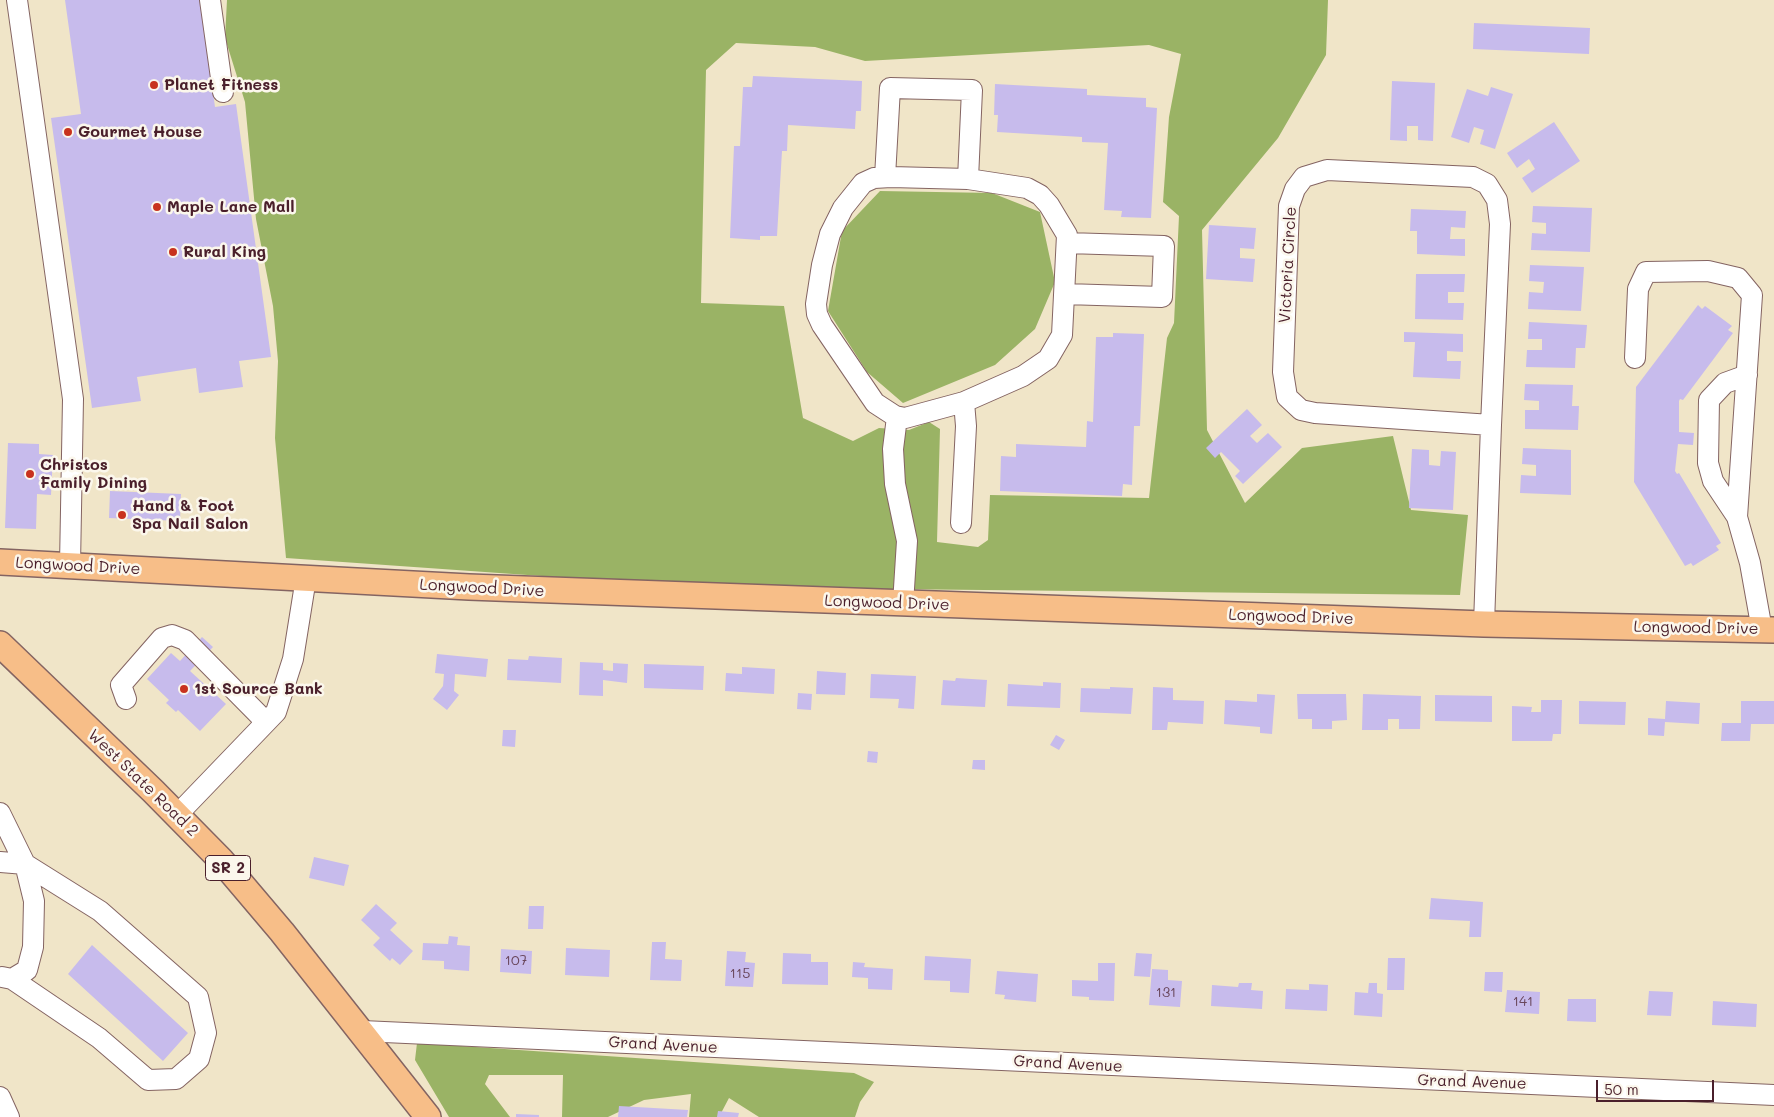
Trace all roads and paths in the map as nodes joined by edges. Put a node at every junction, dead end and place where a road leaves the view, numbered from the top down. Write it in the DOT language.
graph roads {
  1 [pos="17,0"];
  2 [pos="210,0"];
  3 [pos="223,92"];
  4 [pos="885,177"];
  5 [pos="968,179"];
  6 [pos="1067,243"];
  7 [pos="1065,294"];
  8 [pos="1635,358"];
  9 [pos="1747,375"];
  10 [pos="964,402"];
  11 [pos="897,417"];
  12 [pos="1491,425"];
  13 [pos="1737,517"];
  14 [pos="961,523"];
  15 [pos="0,562"];
  16 [pos="70,565"];
  17 [pos="306,578"];
  18 [pos="903,604"];
  19 [pos="1484,624"];
  20 [pos="1768,630"];
  21 [pos="0,644"];
  22 [pos="126,699"];
  23 [pos="266,722"];
  24 [pos="0,813"];
  25 [pos="177,816"];
  26 [pos="0,862"];
  27 [pos="25,864"];
  28 [pos="6,978"];
  29 [pos="362,1031"];
  30 [pos="1774,1095"];
  31 [pos="0,1097"];
  32 [pos="9,1117"];
  33 [pos="428,1117"];
  1 -- 16 [label="street"];
  2 -- 3 [label="street"];
  4 -- 5 [label="street"];
  4 -- 5 [label="street"];
  4 -- 11 [label="street"];
  5 -- 6 [label="street"];
  6 -- 7 [label="street"];
  6 -- 7 [label="street"];
  7 -- 10 [label="street"];
  8 -- 9 [label="street"];
  9 -- 13 [label="street"];
  9 -- 13 [label="street"];
  10 -- 11 [label="street"];
  10 -- 14 [label="street"];
  11 -- 18 [label="street"];
  12 -- 12 [label="street, Victoria Circle"];
  12 -- 19 [label="street, Victoria Circle"];
  13 -- 20 [label="street"];
  15 -- 16 [label="main road, Longwood Drive"];
  16 -- 17 [label="main road, Longwood Drive"];
  17 -- 18 [label="main road, Longwood Drive"];
  17 -- 23 [label="street"];
  18 -- 19 [label="main road, Longwood Drive"];
  19 -- 20 [label="main road, Longwood Drive"];
  21 -- 25 [label="main road, West State Road 2 / SR 2"];
  22 -- 23 [label="street"];
  23 -- 25 [label="street"];
  24 -- 27 [label="street"];
  25 -- 29 [label="main road, West State Road 2 / SR 2"];
  26 -- 27 [label="street"];
  27 -- 28 [label="street"];
  27 -- 28 [label="street"];
  29 -- 30 [label="street, Grand Avenue"];
  29 -- 33 [label="main road, West State Road 2 / SR 2"];
  31 -- 32 [label="street"];
}
